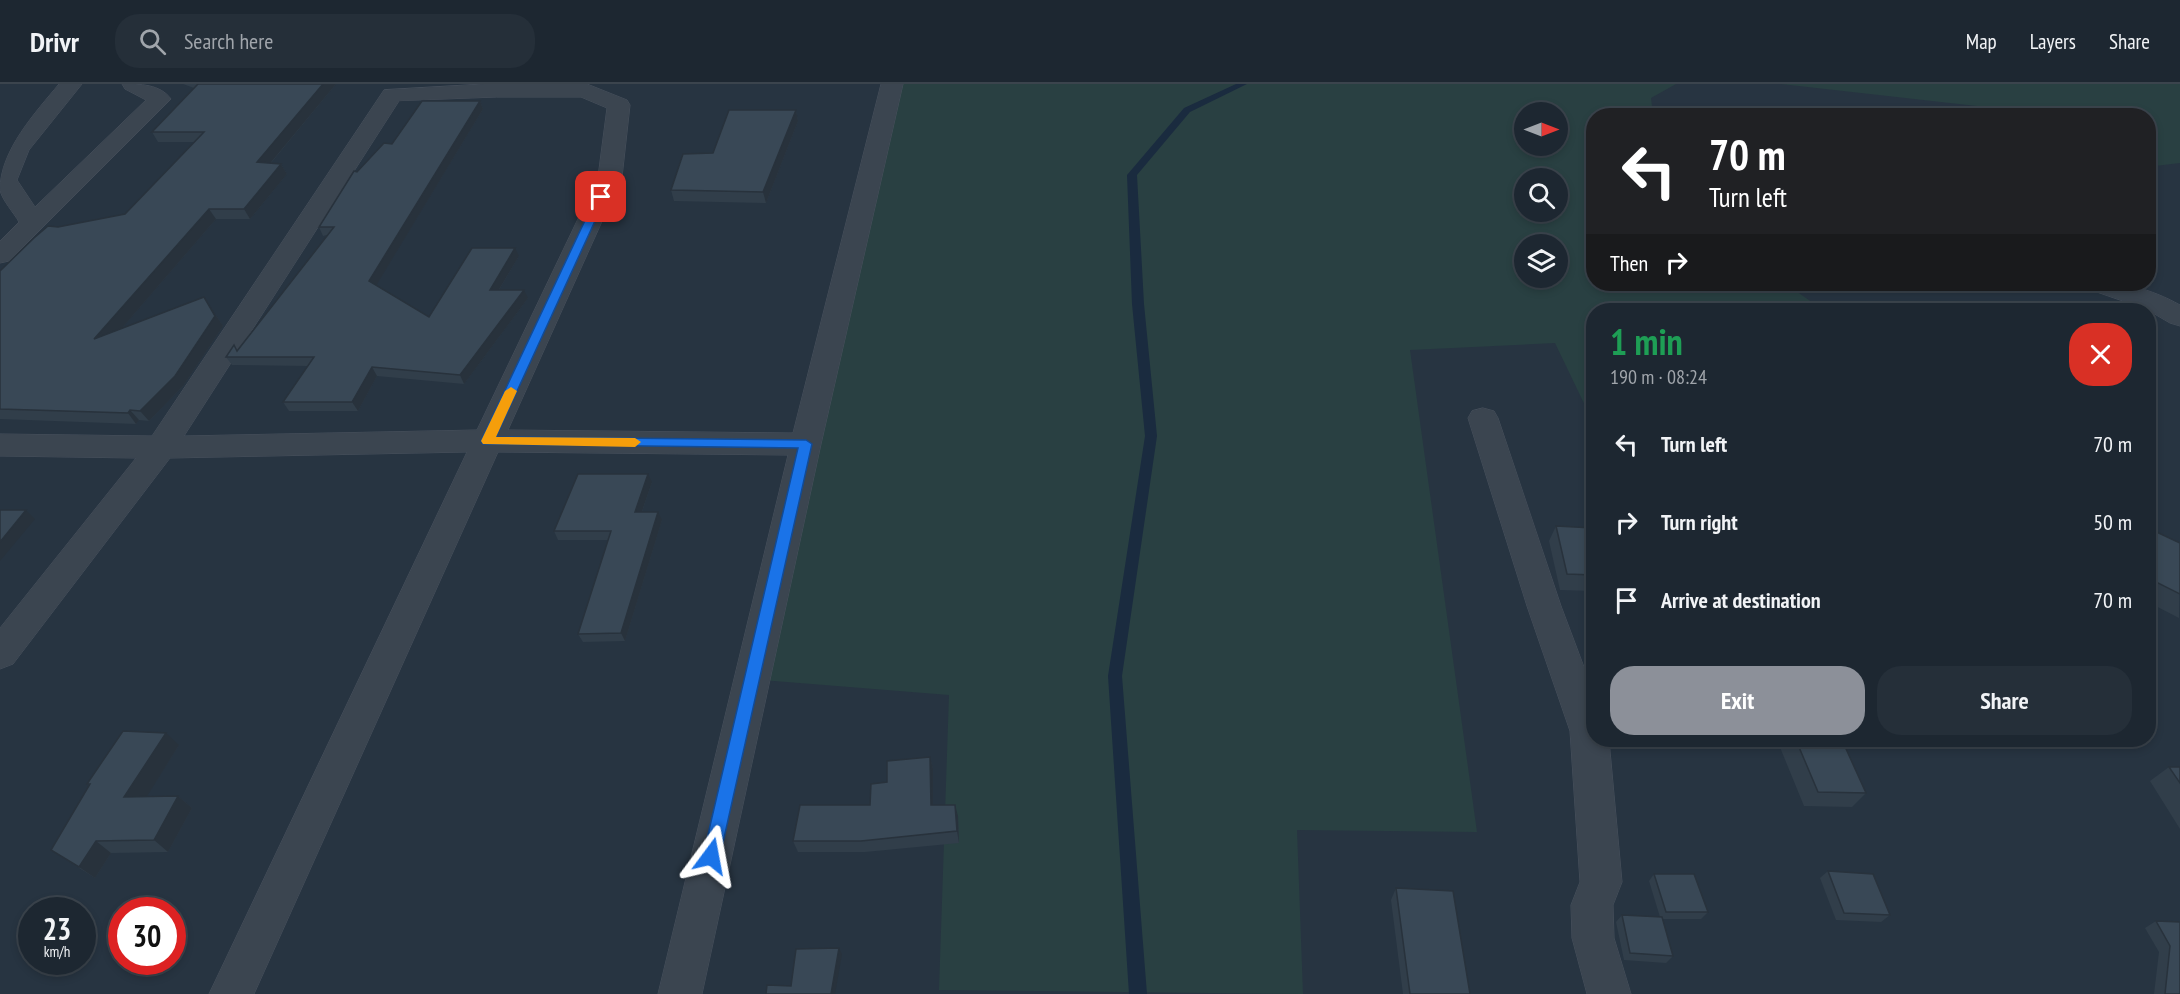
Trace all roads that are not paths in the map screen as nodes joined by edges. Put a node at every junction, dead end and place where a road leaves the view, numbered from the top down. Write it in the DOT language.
graph roads {
  1 [pos="71,84"];
  2 [pos="133,84"];
  3 [pos="892,84"];
  4 [pos="32,222"];
  5 [pos="0,255"];
  6 [pos="2121,291"];
  7 [pos="2156,303"];
  8 [pos="2156,303"];
  9 [pos="2180,317"];
  10 [pos="1483,418"];
  11 [pos="488,441"];
  12 [pos="806,444"];
  13 [pos="0,445"];
  14 [pos="161,447"];
  15 [pos="0,654"];
  16 [pos="1586,724"];
  17 [pos="1590,747"];
  18 [pos="231,994"];
  19 [pos="680,994"];
  20 [pos="1609,994"];
  1 -- 4 [label="street"];
  2 -- 4 [label="street"];
  3 -- 12 [label="street"];
  4 -- 5 [label="street"];
  6 -- 7 [label="street"];
  8 -- 9 [label="street"];
  10 -- 16 [label="street"];
  11 -- 12 [label="street"];
  11 -- 14 [label="street"];
  11 -- 14 [label="street"];
  11 -- 18 [label="street"];
  12 -- 19 [label="street"];
  13 -- 14 [label="street"];
  14 -- 15 [label="street"];
  17 -- 20 [label="street"];
}
